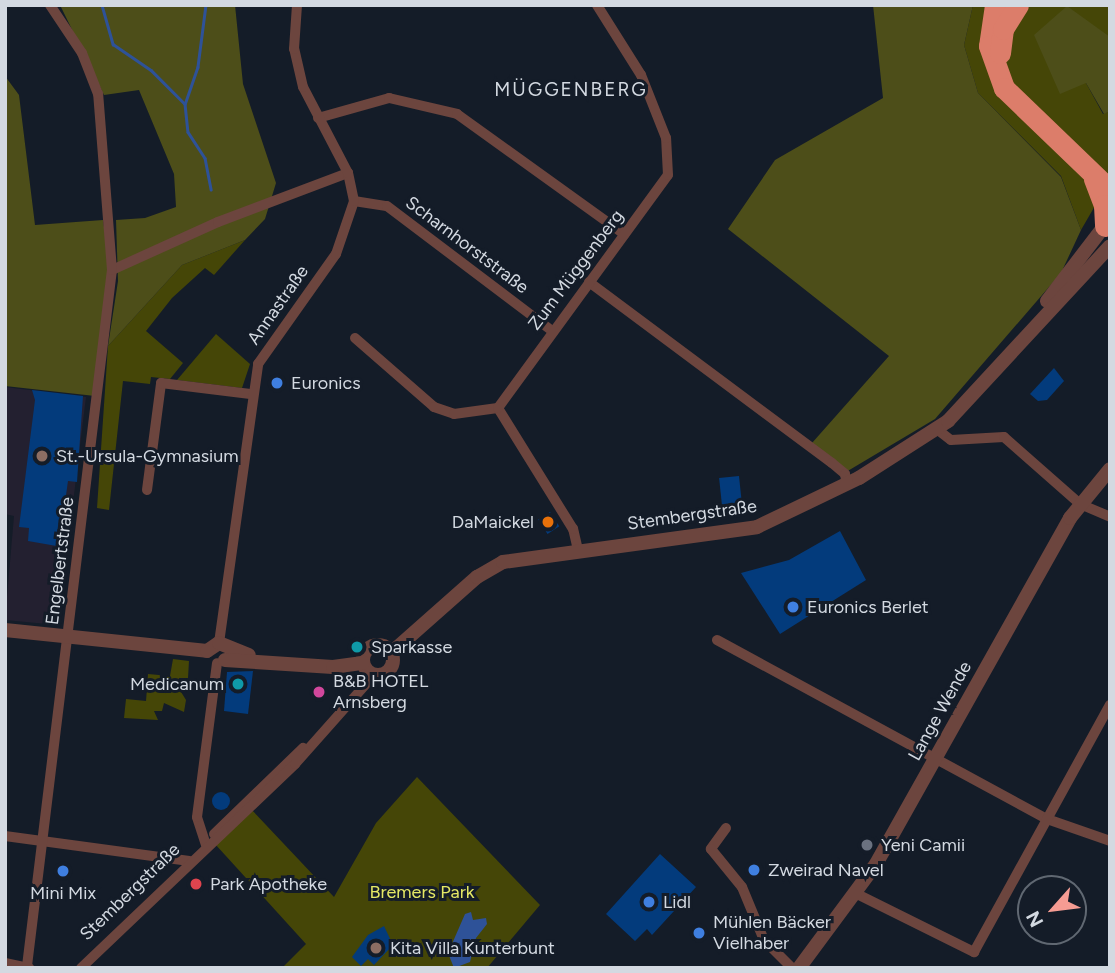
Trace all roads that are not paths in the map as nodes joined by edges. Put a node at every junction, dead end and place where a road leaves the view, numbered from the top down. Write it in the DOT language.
graph roads {
  1 [pos="50,5"];
  2 [pos="297,5"];
  3 [pos="597,5"];
  4 [pos="995,5"];
  5 [pos="1018,5"];
  6 [pos="318,118"];
  7 [pos="348,173"];
  8 [pos="1106,176"];
  9 [pos="354,201"];
  10 [pos="624,234"];
  11 [pos="1107,239"];
  12 [pos="112,270"];
  13 [pos="589,282"];
  14 [pos="552,331"];
  15 [pos="355,338"];
  16 [pos="1013,347"];
  17 [pos="250,394"];
  18 [pos="498,408"];
  19 [pos="938,430"];
  20 [pos="1110,469"];
  21 [pos="847,485"];
  22 [pos="148,490"];
  23 [pos="1080,504"];
  24 [pos="1110,516"];
  25 [pos="578,550"];
  26 [pos="5,630"];
  27 [pos="69,637"];
  28 [pos="717,640"];
  29 [pos="219,653"];
  30 [pos="391,653"];
  31 [pos="363,663"];
  32 [pos="374,675"];
  33 [pos="1110,705"];
  34 [pos="936,757"];
  35 [pos="1047,819"];
  36 [pos="726,828"];
  37 [pos="5,836"];
  38 [pos="41,839"];
  39 [pos="1110,841"];
  40 [pos="206,845"];
  41 [pos="189,861"];
  42 [pos="857,894"];
  43 [pos="5,963"];
  44 [pos="28,967"];
  45 [pos="81,968"];
  46 [pos="792,968"];
  47 [pos="799,968"];
  1 -- 12 [label="street, Engelbertstraße"];
  2 -- 6 [label="street"];
  3 -- 10 [label="street, Zum Müggenberg"];
  4 -- 8 [label="highway"];
  5 -- 8 [label="highway"];
  6 -- 7 [label="street"];
  6 -- 10 [label="street"];
  7 -- 9 [label="street"];
  7 -- 12 [label="street"];
  8 -- 11 [label="highway"];
  9 -- 14 [label="street, Scharnhorststraße"];
  9 -- 17 [label="street, Annastraße"];
  10 -- 13 [label="street, Zum Müggenberg"];
  11 -- 16 [label="street, Stembergstraße"];
  11 -- 16 [label="street, Stembergstraße"];
  12 -- 27 [label="street, Engelbertstraße"];
  13 -- 14 [label="street, Zum Müggenberg"];
  13 -- 21 [label="street"];
  14 -- 18 [label="street, Zum Müggenberg"];
  15 -- 18 [label="street"];
  16 -- 19 [label="street, Stembergstraße"];
  17 -- 22 [label="street"];
  17 -- 29 [label="street, Annastraße"];
  18 -- 25 [label="street"];
  19 -- 21 [label="street, Stembergstraße"];
  19 -- 23 [label="street"];
  20 -- 23 [label="street, Lange Wende"];
  21 -- 25 [label="street, Stembergstraße"];
  23 -- 24 [label="street"];
  23 -- 34 [label="street, Lange Wende"];
  25 -- 30 [label="street, Stembergstraße"];
  26 -- 27 [label="street"];
  27 -- 29 [label="street"];
  27 -- 38 [label="street, Engelbertstraße"];
  28 -- 34 [label="street"];
  29 -- 31 [label="street"];
  29 -- 40 [label="street, Annastraße"];
  30 -- 31 [label="street"];
  30 -- 32 [label="street"];
  31 -- 32 [label="street"];
  32 -- 40 [label="street, Stembergstraße"];
  33 -- 35 [label="street"];
  34 -- 35 [label="street"];
  34 -- 42 [label="street, Lange Wende"];
  35 -- 39 [label="street"];
  35 -- 42 [label="street"];
  36 -- 46 [label="street"];
  37 -- 38 [label="street"];
  38 -- 41 [label="street"];
  38 -- 44 [label="street, Engelbertstraße"];
  40 -- 41 [label="street, Stembergstraße"];
  41 -- 45 [label="street, Stembergstraße"];
  42 -- 47 [label="street, Lange Wende"];
  43 -- 44 [label="street"];
}
